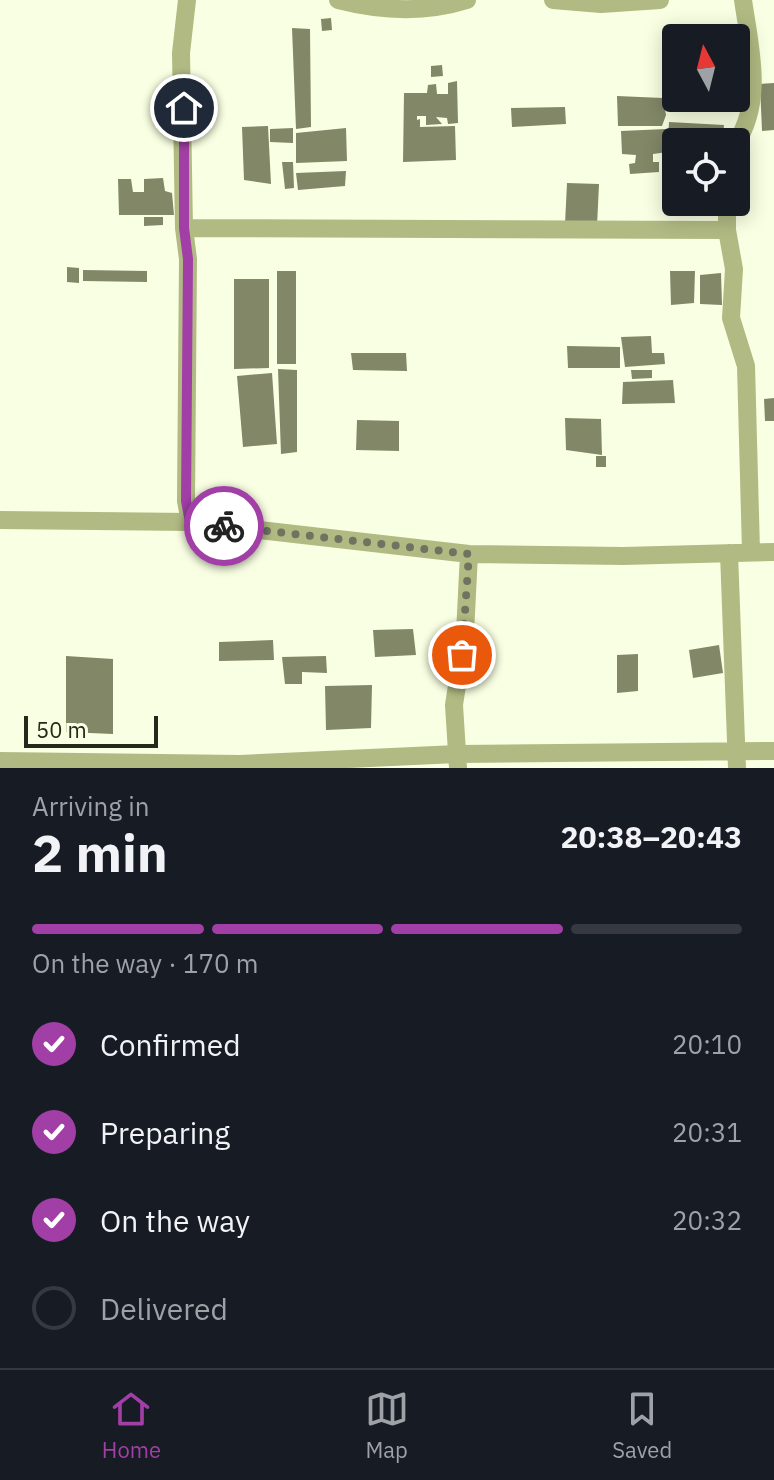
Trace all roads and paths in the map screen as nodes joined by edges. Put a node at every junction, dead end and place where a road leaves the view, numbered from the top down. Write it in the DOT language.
graph roads {
  1 [pos="187,0"];
  2 [pos="338,0"];
  3 [pos="467,0"];
  4 [pos="553,0"];
  5 [pos="660,0"];
  6 [pos="730,0"];
  7 [pos="743,0"];
  8 [pos="753,0"];
  9 [pos="746,128"];
  10 [pos="727,216"];
  11 [pos="184,228"];
  12 [pos="727,230"];
  13 [pos="0,520"];
  14 [pos="190,522"];
  15 [pos="751,551"];
  16 [pos="774,552"];
  17 [pos="729,553"];
  18 [pos="469,554"];
  19 [pos="774,751"];
  20 [pos="736,760"];
  21 [pos="0,761"];
  22 [pos="458,761"];
  23 [pos="240,766"];
  1 -- 11 [label="street"];
  2 -- 3 [label="street"];
  4 -- 5 [label="street"];
  6 -- 7 [label="street"];
  7 -- 8 [label="street"];
  7 -- 9 [label="street"];
  10 -- 12 [label="street"];
  11 -- 12 [label="street"];
  11 -- 14 [label="street"];
  12 -- 15 [label="street"];
  13 -- 14 [label="street"];
  14 -- 18 [label="street"];
  15 -- 16 [label="street"];
  15 -- 17 [label="street"];
  17 -- 18 [label="street"];
  17 -- 20 [label="street"];
  18 -- 22 [label="street"];
  19 -- 20 [label="street"];
  20 -- 22 [label="street"];
  21 -- 23 [label="street"];
  22 -- 23 [label="street"];
}
